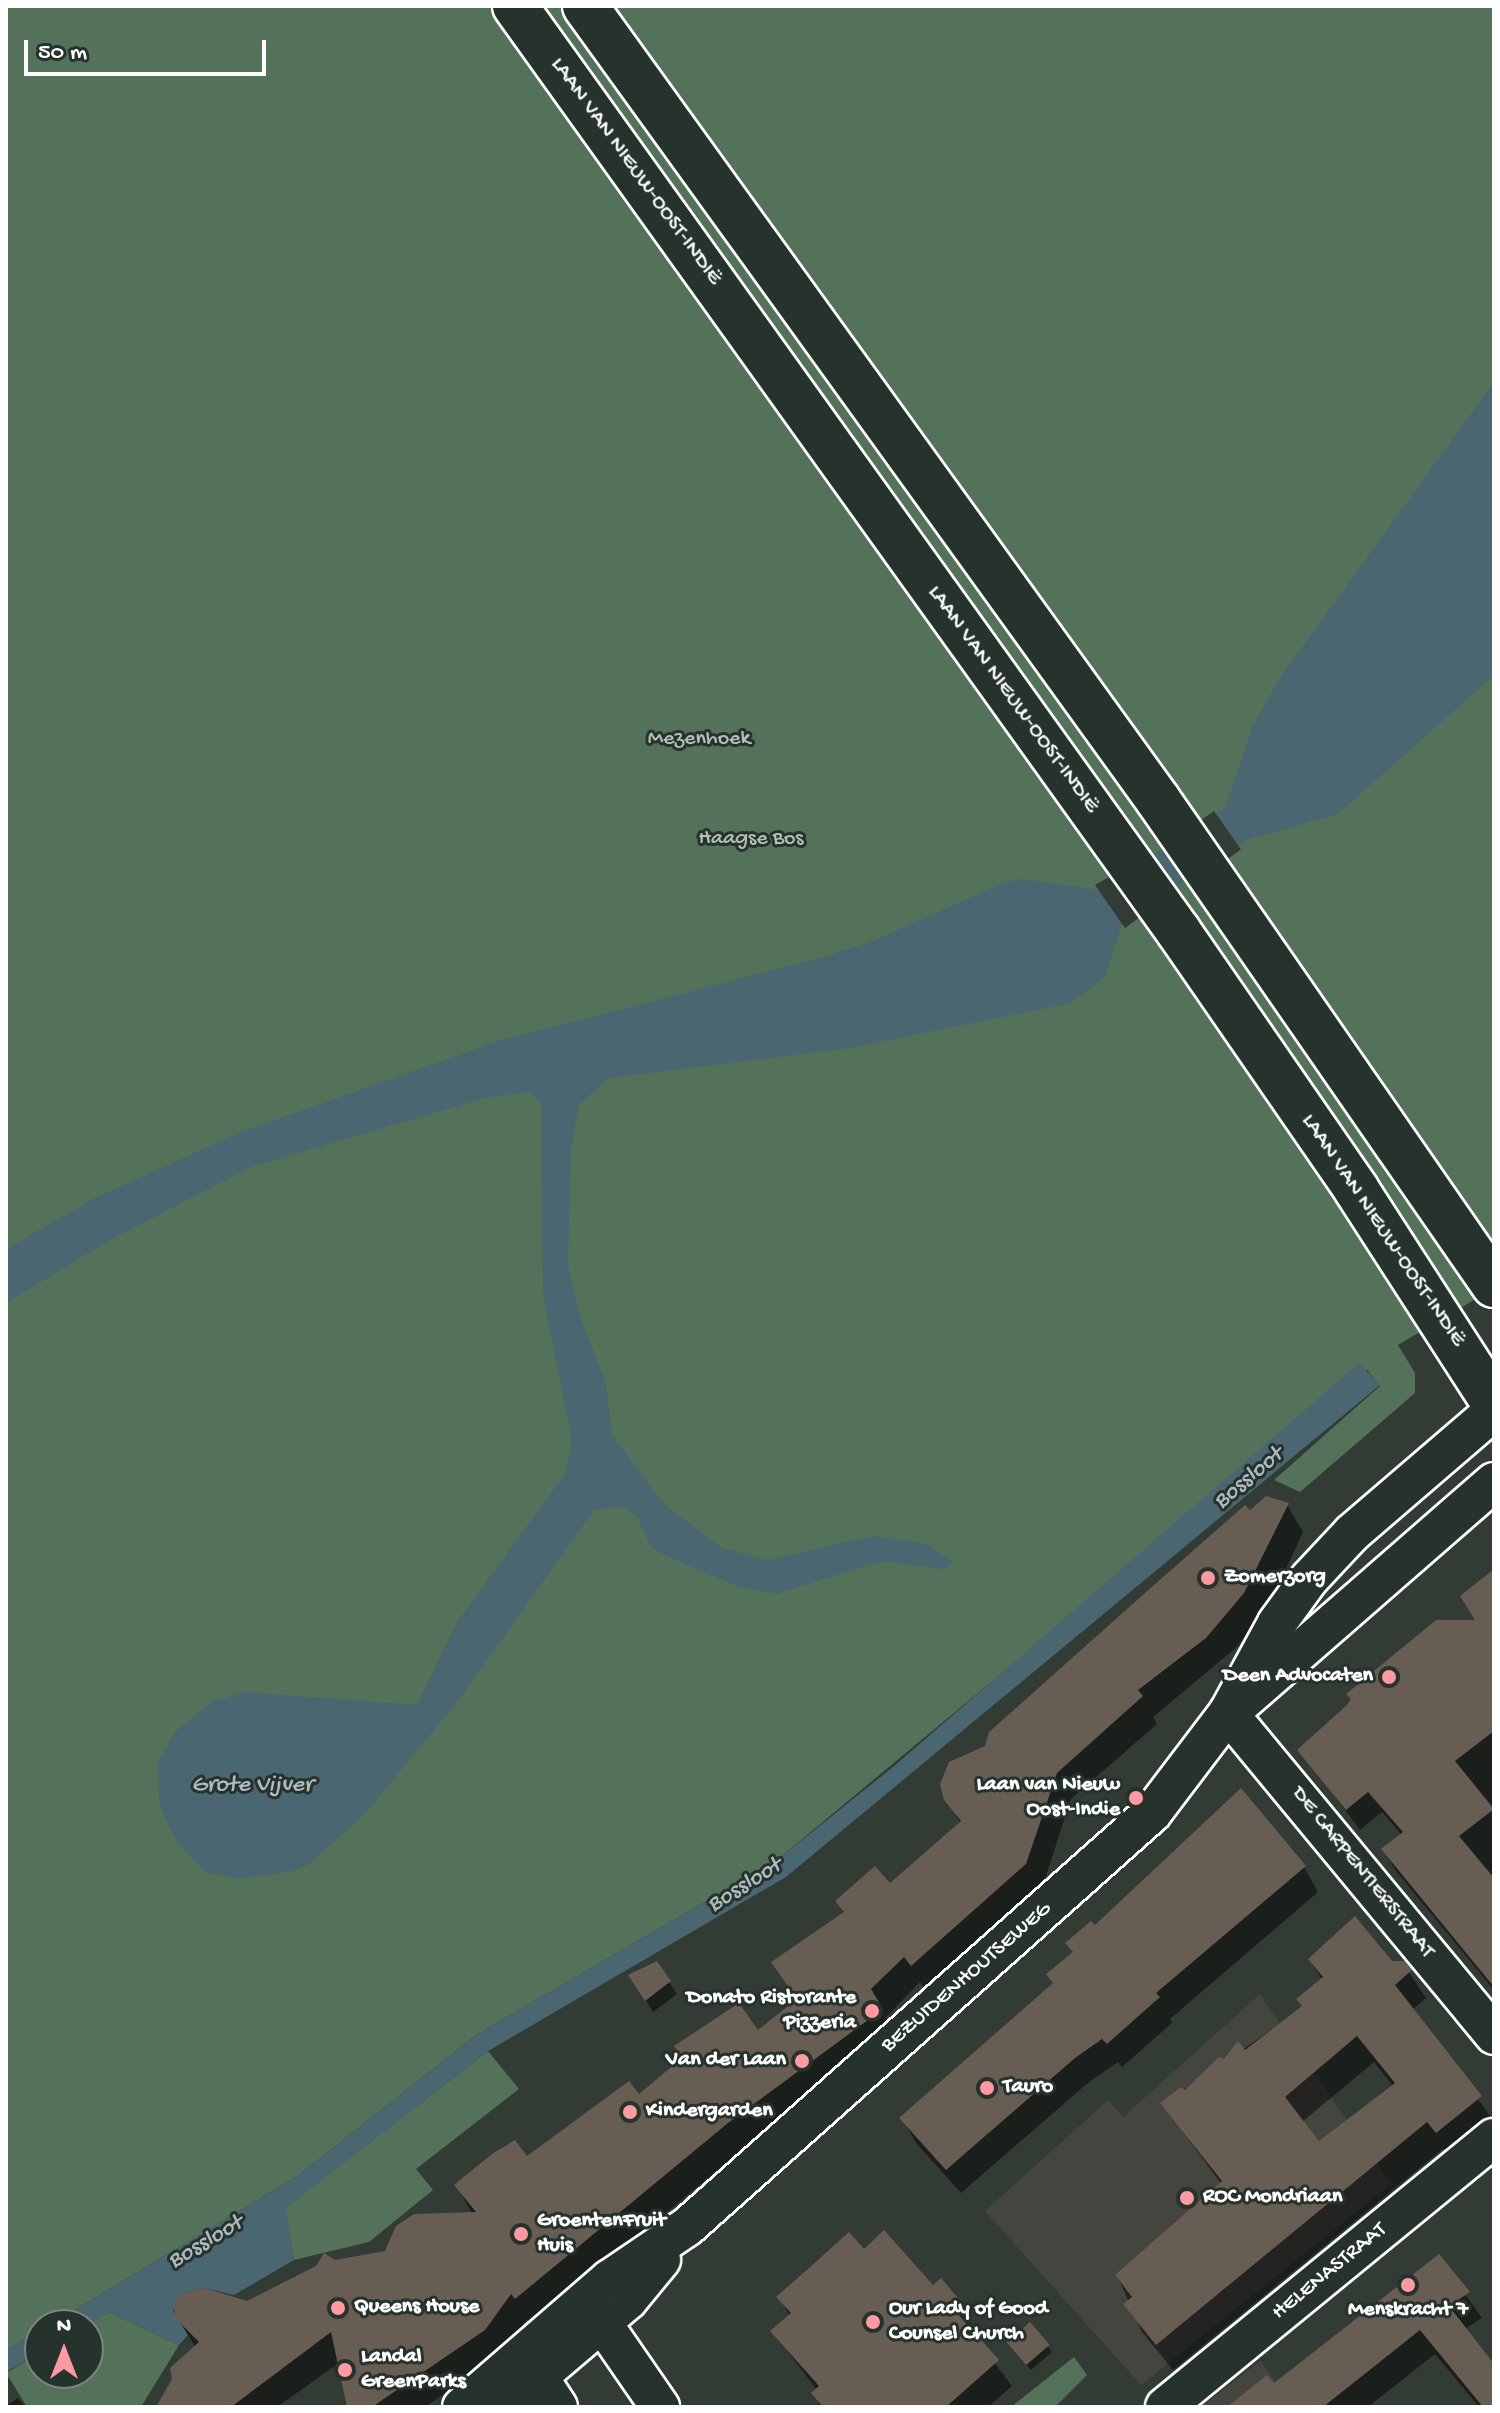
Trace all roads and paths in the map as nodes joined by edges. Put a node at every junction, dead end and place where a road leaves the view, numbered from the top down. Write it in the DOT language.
graph roads {
  1 [pos="515,6"];
  2 [pos="585,6"];
  3 [pos="1494,1285"];
  4 [pos="1494,1403"];
  5 [pos="1494,1411"];
  6 [pos="1494,1482"];
  7 [pos="1228,1713"];
  8 [pos="1494,2035"];
  9 [pos="1494,2138"];
  10 [pos="594,2310"];
  11 [pos="540,2379"];
  12 [pos="462,2407"];
  13 [pos="491,2407"];
  14 [pos="660,2407"];
  15 [pos="1165,2407"];
  1 -- 4 [label="main road, LAAN VAN NIEUW-OOST-INDIË"];
  2 -- 3 [label="main road"];
  5 -- 7 [label="street, BEZUIDENHOUTSEWEG"];
  6 -- 7 [label="street, BEZUIDENHOUTSEWEG"];
  7 -- 8 [label="street, DE CARPENTIERSTRAAT"];
  7 -- 10 [label="street, BEZUIDENHOUTSEWEG"];
  9 -- 15 [label="street, HELENASTRAAT"];
  10 -- 11 [label="street, BEZUIDENHOUTSEWEG"];
  10 -- 14 [label="street"];
  11 -- 12 [label="street, BEZUIDENHOUTSEWEG"];
  11 -- 13 [label="street, BEZUIDENHOUTSEWEG"];
}
